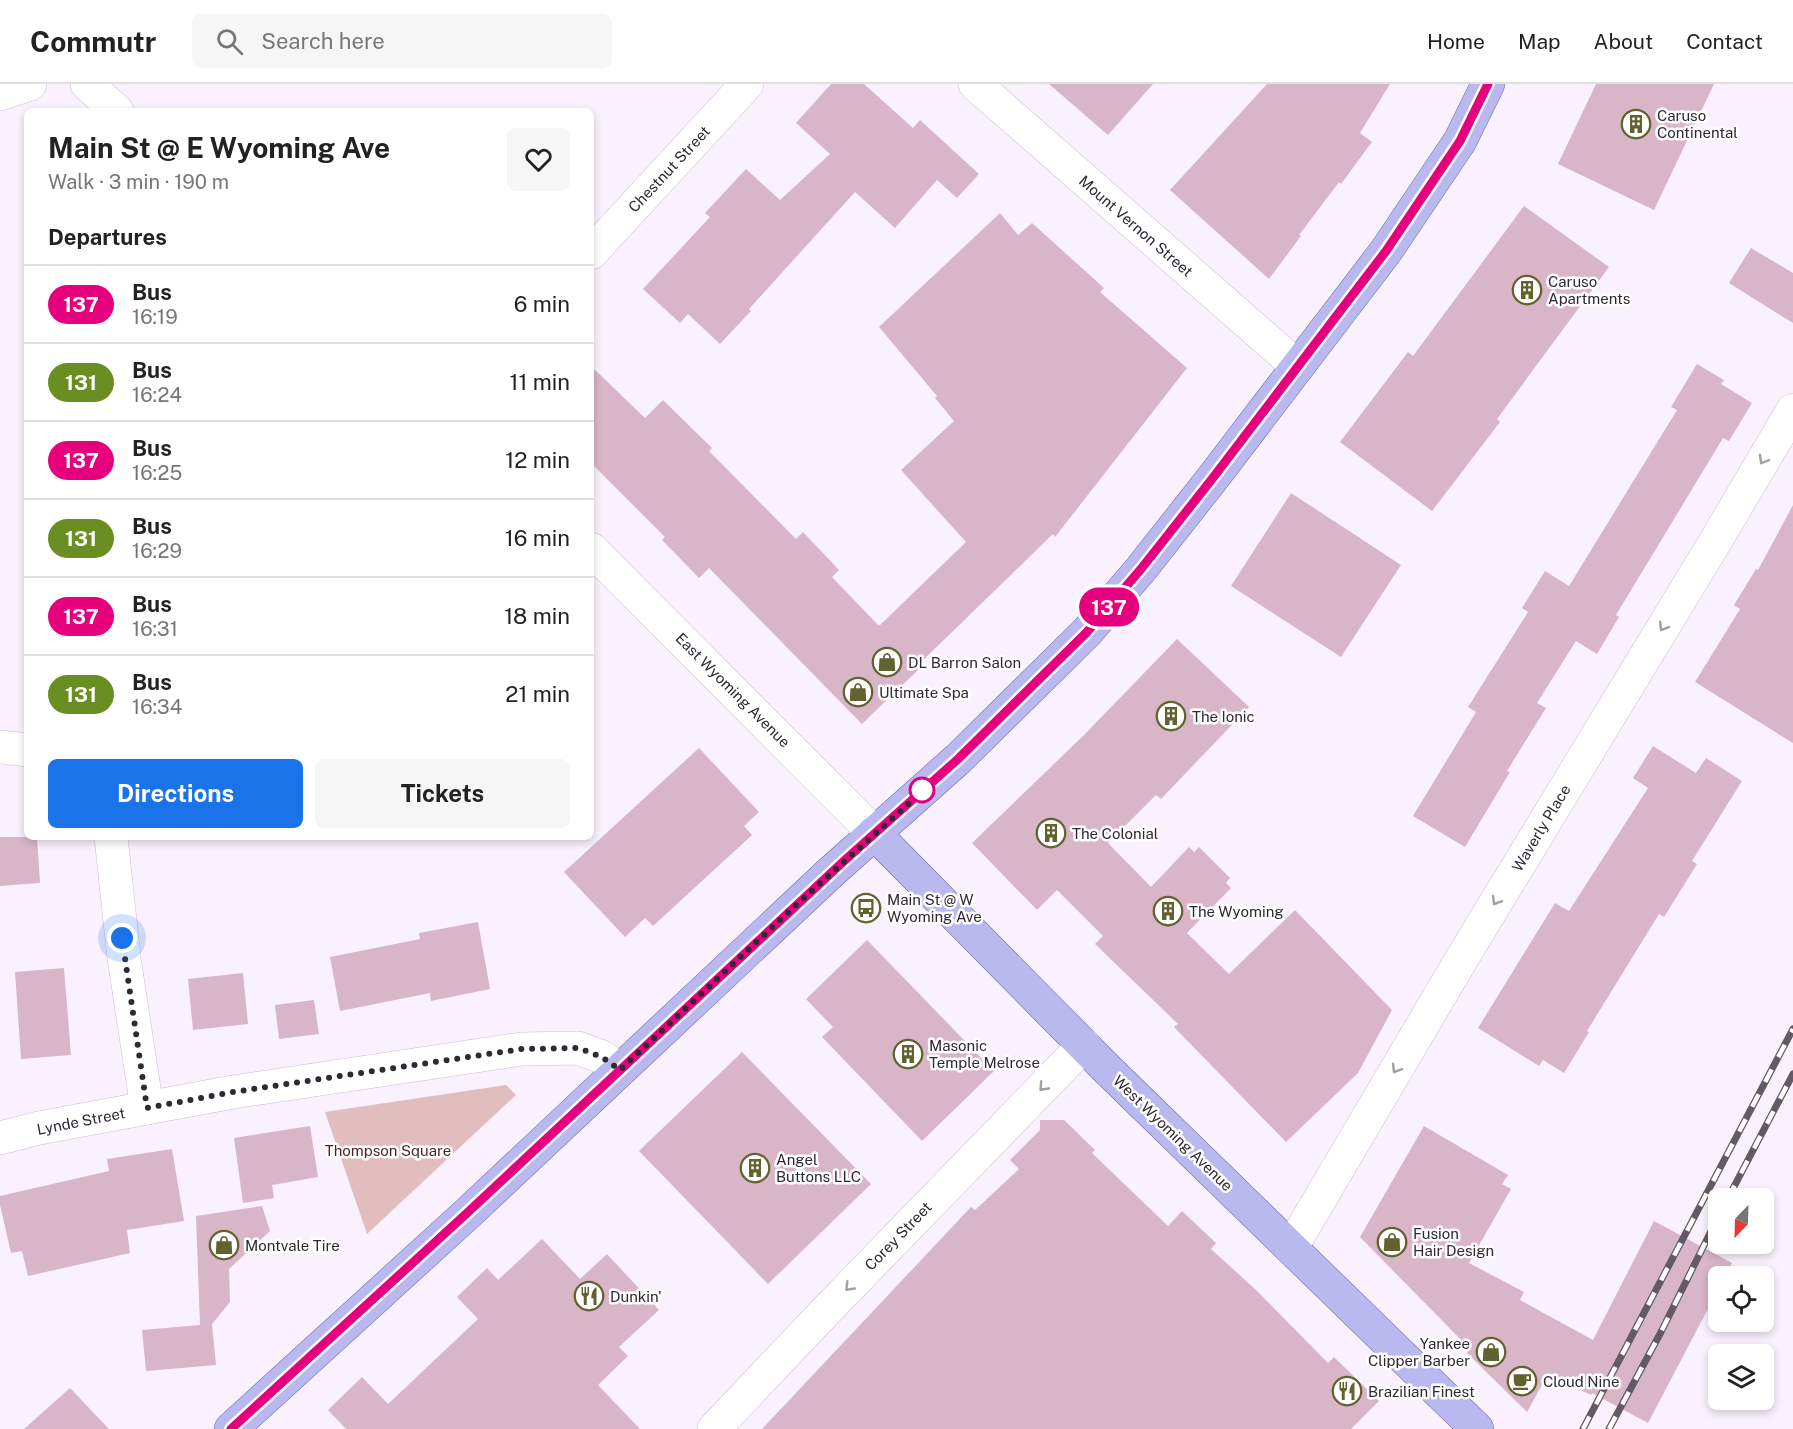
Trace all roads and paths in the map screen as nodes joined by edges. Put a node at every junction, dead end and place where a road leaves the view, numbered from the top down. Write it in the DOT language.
graph roads {
  1 [pos="30,84"];
  2 [pos="87,84"];
  3 [pos="747,84"];
  4 [pos="1488,84"];
  5 [pos="981,86"];
  6 [pos="0,94"];
  7 [pos="114,108"];
  8 [pos="594,251"];
  9 [pos="1297,366"];
  10 [pos="1793,410"];
  11 [pos="594,552"];
  12 [pos="0,747"];
  13 [pos="24,750"];
  14 [pos="874,832"];
  15 [pos="111,840"];
  16 [pos="1084,1045"];
  17 [pos="620,1070"];
  18 [pos="147,1108"];
  19 [pos="0,1138"];
  20 [pos="1291,1248"];
  21 [pos="231,1429"];
  22 [pos="714,1429"];
  23 [pos="1476,1429"];
  1 -- 6 [label="street"];
  2 -- 7 [label="street"];
  3 -- 8 [label="street, Chestnut Street"];
  4 -- 9 [label="main road"];
  5 -- 9 [label="street, Mount Vernon Street"];
  9 -- 14 [label="main road"];
  10 -- 20 [label="street, Waverly Place, one-way"];
  11 -- 14 [label="street, East Wyoming Avenue"];
  12 -- 13 [label="street"];
  14 -- 16 [label="main road, West Wyoming Avenue"];
  14 -- 17 [label="main road"];
  15 -- 18 [label="street"];
  16 -- 20 [label="main road, West Wyoming Avenue"];
  16 -- 22 [label="street, Corey Street, one-way"];
  17 -- 18 [label="street, Lynde Street"];
  17 -- 21 [label="main road"];
  18 -- 19 [label="street, Lynde Street"];
  20 -- 23 [label="main road, West Wyoming Avenue"];
}
